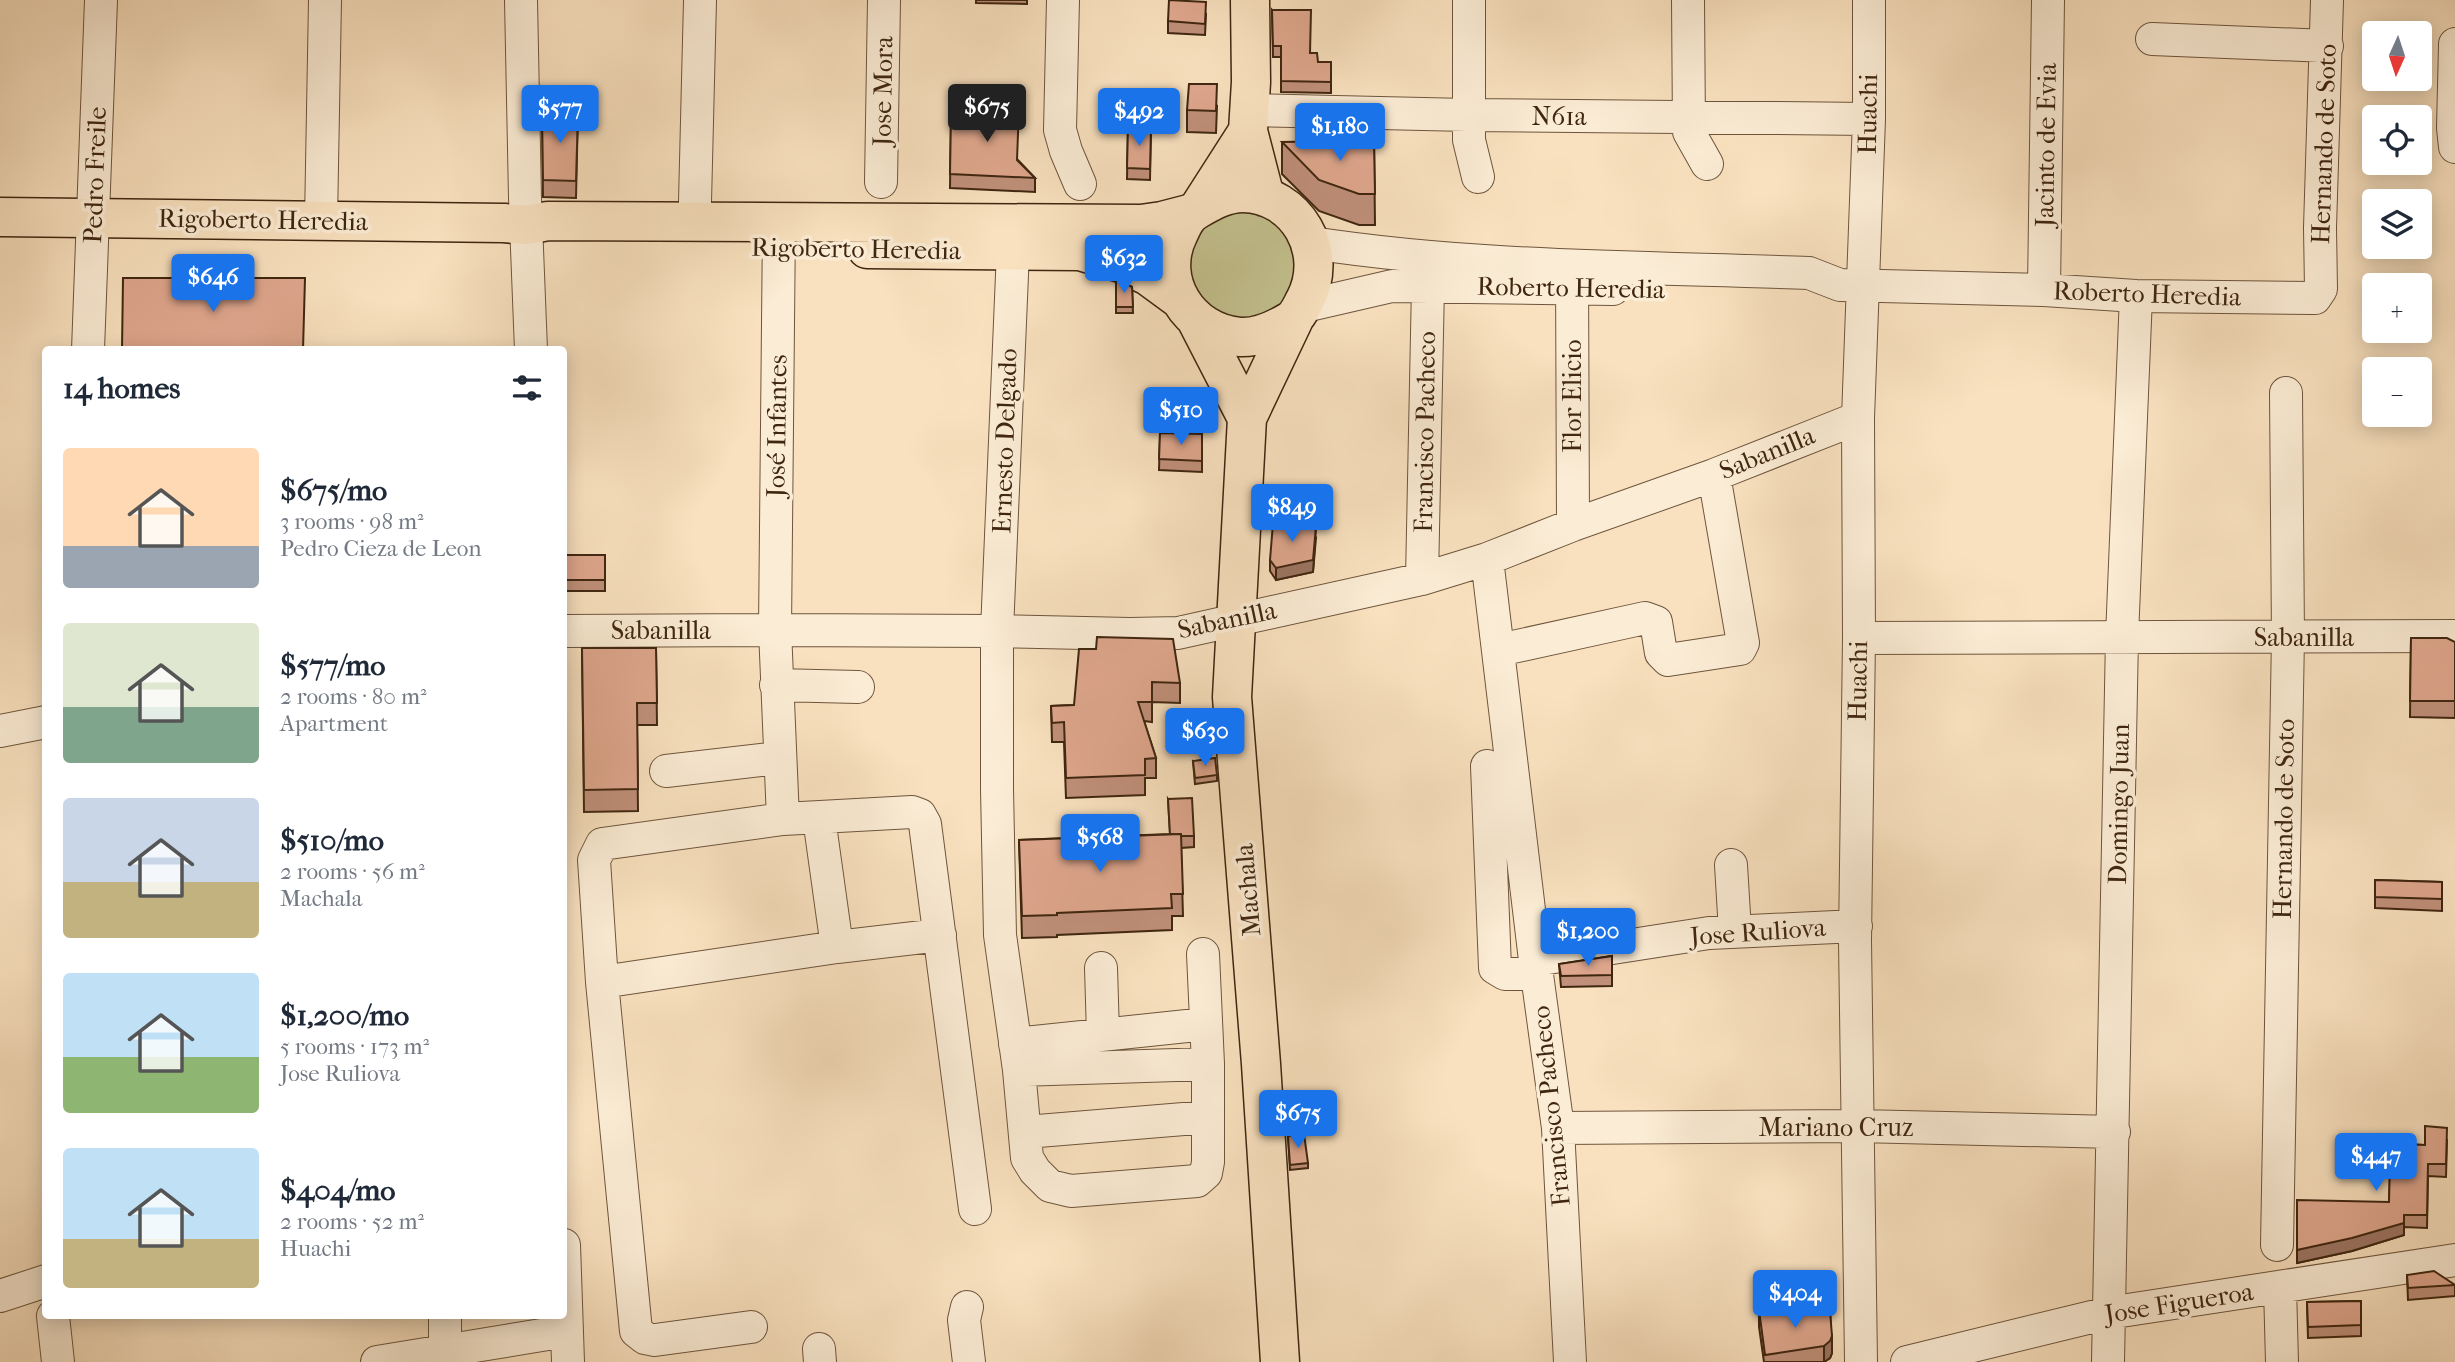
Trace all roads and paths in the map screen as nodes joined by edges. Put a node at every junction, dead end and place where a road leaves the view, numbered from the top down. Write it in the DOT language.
graph roads {
  1 [pos="101,0"];
  2 [pos="325,0"];
  3 [pos="521,0"];
  4 [pos="700,0"];
  5 [pos="884,0"];
  6 [pos="1063,0"];
  7 [pos="1250,0"];
  8 [pos="1469,0"];
  9 [pos="1688,0"];
  10 [pos="1869,0"];
  11 [pos="2048,0"];
  12 [pos="2327,0"];
  13 [pos="2152,39"];
  14 [pos="2455,44"];
  15 [pos="2327,46"];
  16 [pos="1467,116"];
  17 [pos="1688,117"];
  18 [pos="1869,119"];
  19 [pos="1248,120"];
  20 [pos="2455,147"];
  21 [pos="1707,164"];
  22 [pos="1478,177"];
  23 [pos="881,182"];
  24 [pos="1080,184"];
  25 [pos="1265,197"];
  26 [pos="695,202"];
  27 [pos="1193,211"];
  28 [pos="0,217"];
  29 [pos="94,218"];
  30 [pos="321,221"];
  31 [pos="526,225"];
  32 [pos="778,235"];
  33 [pos="1312,243"];
  34 [pos="1013,251"];
  35 [pos="1572,277"];
  36 [pos="1428,285"];
  37 [pos="1852,285"];
  38 [pos="2321,289"];
  39 [pos="2043,290"];
  40 [pos="2136,296"];
  41 [pos="1188,309"];
  42 [pos="1298,313"];
  43 [pos="88,346"];
  44 [pos="531,346"];
  45 [pos="2286,393"];
  46 [pos="1247,418"];
  47 [pos="1858,418"];
  48 [pos="1714,475"];
  49 [pos="1573,525"];
  50 [pos="1487,559"];
  51 [pos="1422,579"];
  52 [pos="1237,620"];
  53 [pos="775,630"];
  54 [pos="567,631"];
  55 [pos="997,631"];
  56 [pos="2455,636"];
  57 [pos="2122,637"];
  58 [pos="2288,637"];
  59 [pos="1859,638"];
  60 [pos="1499,650"];
  61 [pos="776,685"];
  62 [pos="858,687"];
  63 [pos="42,723"];
  64 [pos="0,731"];
  65 [pos="779,758"];
  66 [pos="1487,766"];
  67 [pos="666,771"];
  68 [pos="819,818"];
  69 [pos="783,819"];
  70 [pos="1731,865"];
  71 [pos="1856,926"];
  72 [pos="1735,931"];
  73 [pos="940,935"];
  74 [pos="837,947"];
  75 [pos="1203,954"];
  76 [pos="1536,967"];
  77 [pos="1101,968"];
  78 [pos="602,982"];
  79 [pos="1206,1024"];
  80 [pos="1103,1034"];
  81 [pos="1017,1057"];
  82 [pos="1208,1064"];
  83 [pos="1208,1116"];
  84 [pos="1858,1126"];
  85 [pos="1558,1129"];
  86 [pos="1026,1132"];
  87 [pos="2114,1132"];
  88 [pos="975,1209"];
  89 [pos="2277,1245"];
  90 [pos="2455,1260"];
  91 [pos="42,1282"];
  92 [pos="2280,1287"];
  93 [pos="0,1296"];
  94 [pos="967,1307"];
  95 [pos="2108,1313"];
  96 [pos="53,1319"];
  97 [pos="445,1319"];
  98 [pos="566,1319"];
  99 [pos="751,1327"];
  100 [pos="566,1331"];
  101 [pos="445,1351"];
  102 [pos="1926,1360"];
  103 [pos="58,1362"];
  104 [pos="377,1362"];
  105 [pos="568,1362"];
  106 [pos="969,1362"];
  107 [pos="1280,1362"];
  108 [pos="1570,1362"];
  109 [pos="1861,1362"];
  110 [pos="2108,1362"];
  111 [pos="2282,1362"];
  1 -- 29 [label="street, Pedro Freile"];
  2 -- 30 [label="street"];
  3 -- 31 [label="street"];
  4 -- 26 [label="street"];
  5 -- 23 [label="street, Jose Mora"];
  6 -- 24 [label="street"];
  7 -- 19 [label="main road"];
  8 -- 16 [label="street"];
  9 -- 17 [label="street"];
  10 -- 18 [label="street, Huachi"];
  11 -- 39 [label="street, Jacinto de Evia"];
  12 -- 15 [label="street, Hernando de Soto"];
  13 -- 15 [label="street"];
  14 -- 20 [label="street"];
  15 -- 38 [label="street, Hernando de Soto"];
  16 -- 17 [label="street, N61a"];
  16 -- 19 [label="street, N61a"];
  16 -- 22 [label="street"];
  17 -- 18 [label="street, N61a"];
  17 -- 21 [label="street"];
  18 -- 37 [label="street, Huachi"];
  19 -- 25 [label="main road"];
  19 -- 27 [label="main road"];
  25 -- 27 [label="main road, Rigoberto Heredia"];
  25 -- 33 [label="main road, Rigoberto Heredia"];
  27 -- 32 [label="main road, Rigoberto Heredia"];
  27 -- 41 [label="main road"];
  28 -- 29 [label="main road, Rigoberto Heredia"];
  29 -- 30 [label="main road, Rigoberto Heredia"];
  29 -- 43 [label="street, Pedro Freile"];
  30 -- 31 [label="main road, Rigoberto Heredia"];
  31 -- 32 [label="main road, Rigoberto Heredia"];
  31 -- 44 [label="street"];
  32 -- 34 [label="main road, Rigoberto Heredia"];
  32 -- 53 [label="street, José Infantes"];
  33 -- 35 [label="street, Roberto Heredia"];
  33 -- 42 [label="main road"];
  34 -- 41 [label="main road, Rigoberto Heredia"];
  34 -- 55 [label="street, Ernesto Delgado"];
  35 -- 36 [label="street, Roberto Heredia"];
  35 -- 37 [label="street, Roberto Heredia"];
  35 -- 49 [label="street, Flor Elicio"];
  36 -- 42 [label="street, Roberto Heredia"];
  36 -- 51 [label="street, Francisco Pacheco"];
  37 -- 39 [label="street, Roberto Heredia"];
  37 -- 47 [label="street, Huachi"];
  38 -- 40 [label="street, Roberto Heredia"];
  39 -- 40 [label="street, Roberto Heredia"];
  40 -- 57 [label="street, Domingo Juan"];
  41 -- 42 [label="main road, Rigoberto Heredia"];
  41 -- 46 [label="main road"];
  42 -- 46 [label="main road, Machala"];
  45 -- 58 [label="street, Hernando de Soto"];
  46 -- 52 [label="main road, Machala"];
  47 -- 48 [label="street, Sabanilla"];
  47 -- 59 [label="street, Huachi"];
  48 -- 49 [label="street, Sabanilla"];
  48 -- 60 [label="street"];
  49 -- 50 [label="street, Sabanilla"];
  50 -- 51 [label="street, Sabanilla"];
  50 -- 60 [label="street, Francisco Pacheco"];
  51 -- 52 [label="street, Sabanilla"];
  52 -- 55 [label="street, Sabanilla"];
  52 -- 107 [label="main road, Machala"];
  53 -- 54 [label="street, Sabanilla"];
  53 -- 55 [label="street, Sabanilla"];
  53 -- 61 [label="street, José Infantes"];
  55 -- 81 [label="street, Ernesto Delgado"];
  56 -- 58 [label="street, Sabanilla"];
  57 -- 58 [label="street, Sabanilla"];
  57 -- 59 [label="street, Sabanilla"];
  57 -- 87 [label="street, Domingo Juan"];
  58 -- 89 [label="street, Hernando de Soto"];
  59 -- 71 [label="street, Huachi"];
  60 -- 76 [label="street, Francisco Pacheco"];
  61 -- 62 [label="street"];
  61 -- 65 [label="street, José Infantes"];
  63 -- 64 [label="street"];
  65 -- 67 [label="street"];
  65 -- 69 [label="street, José Infantes"];
  66 -- 76 [label="street, Jose Ruliova"];
  68 -- 69 [label="street"];
  68 -- 73 [label="street"];
  68 -- 74 [label="street"];
  69 -- 78 [label="street"];
  70 -- 72 [label="street"];
  71 -- 72 [label="street, Jose Ruliova"];
  71 -- 84 [label="street, Huachi"];
  72 -- 76 [label="street, Jose Ruliova"];
  73 -- 74 [label="street"];
  73 -- 88 [label="street"];
  74 -- 78 [label="street"];
  75 -- 79 [label="street"];
  76 -- 85 [label="street, Francisco Pacheco"];
  77 -- 80 [label="street"];
  78 -- 99 [label="street"];
  79 -- 80 [label="street"];
  79 -- 82 [label="street"];
  80 -- 81 [label="street"];
  81 -- 82 [label="street"];
  81 -- 86 [label="street, Ernesto Delgado"];
  82 -- 83 [label="street"];
  83 -- 86 [label="street"];
  83 -- 86 [label="street, Ernesto Delgado"];
  84 -- 85 [label="street, Mariano Cruz"];
  84 -- 87 [label="street, Mariano Cruz"];
  84 -- 109 [label="street, Huachi"];
  85 -- 108 [label="street, Francisco Pacheco"];
  87 -- 95 [label="street, Domingo Juan"];
  90 -- 92 [label="street, Jose Figueroa"];
  91 -- 93 [label="street"];
  92 -- 95 [label="street, Jose Figueroa"];
  92 -- 111 [label="street"];
  94 -- 106 [label="street"];
  95 -- 102 [label="street, Jose Figueroa"];
  95 -- 110 [label="street, Domingo Juan"];
  96 -- 103 [label="street"];
  97 -- 101 [label="street"];
  98 -- 100 [label="street"];
  100 -- 101 [label="street"];
  100 -- 105 [label="street"];
  101 -- 104 [label="street"];
}
